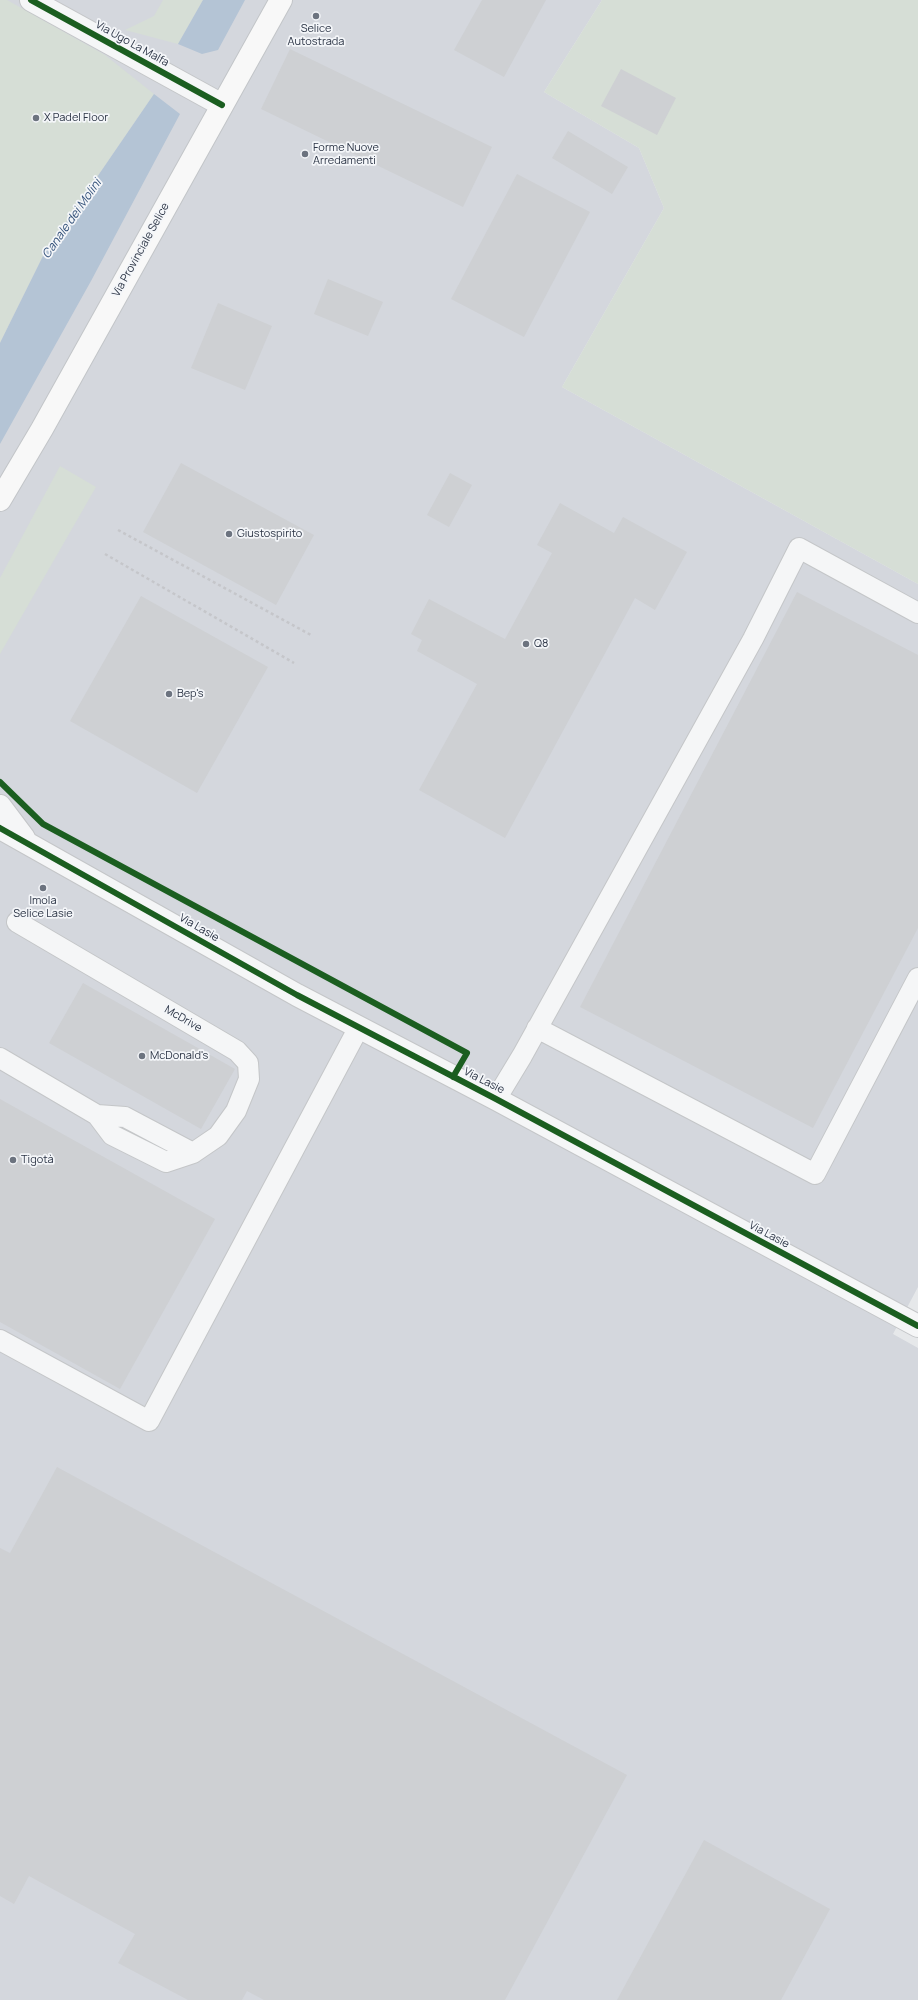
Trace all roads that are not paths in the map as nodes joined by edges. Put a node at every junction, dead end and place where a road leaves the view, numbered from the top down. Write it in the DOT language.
graph roads {
  1 [pos="31,0"];
  2 [pos="280,0"];
  3 [pos="222,105"];
  4 [pos="0,500"];
  5 [pos="918,613"];
  6 [pos="0,806"];
  7 [pos="0,828"];
  8 [pos="29,843"];
  9 [pos="16,922"];
  10 [pos="918,978"];
  11 [pos="359,1028"];
  12 [pos="537,1028"];
  13 [pos="0,1058"];
  14 [pos="496,1099"];
  15 [pos="918,1326"];
  16 [pos="0,1340"];
  1 -- 3 [label="street, Via Ugo La Malfa"];
  2 -- 3 [label="main road, Via Provinciale Selice"];
  3 -- 4 [label="main road, Via Provinciale Selice"];
  5 -- 12 [label="lane"];
  6 -- 8 [label="street, Via Lasie"];
  7 -- 8 [label="street, Via Lasie"];
  8 -- 11 [label="street, Via Lasie"];
  9 -- 13 [label="lane, McDrive"];
  10 -- 12 [label="lane"];
  11 -- 14 [label="street, Via Lasie"];
  11 -- 16 [label="lane"];
  12 -- 14 [label="lane"];
  14 -- 15 [label="street, Via Lasie"];
}
